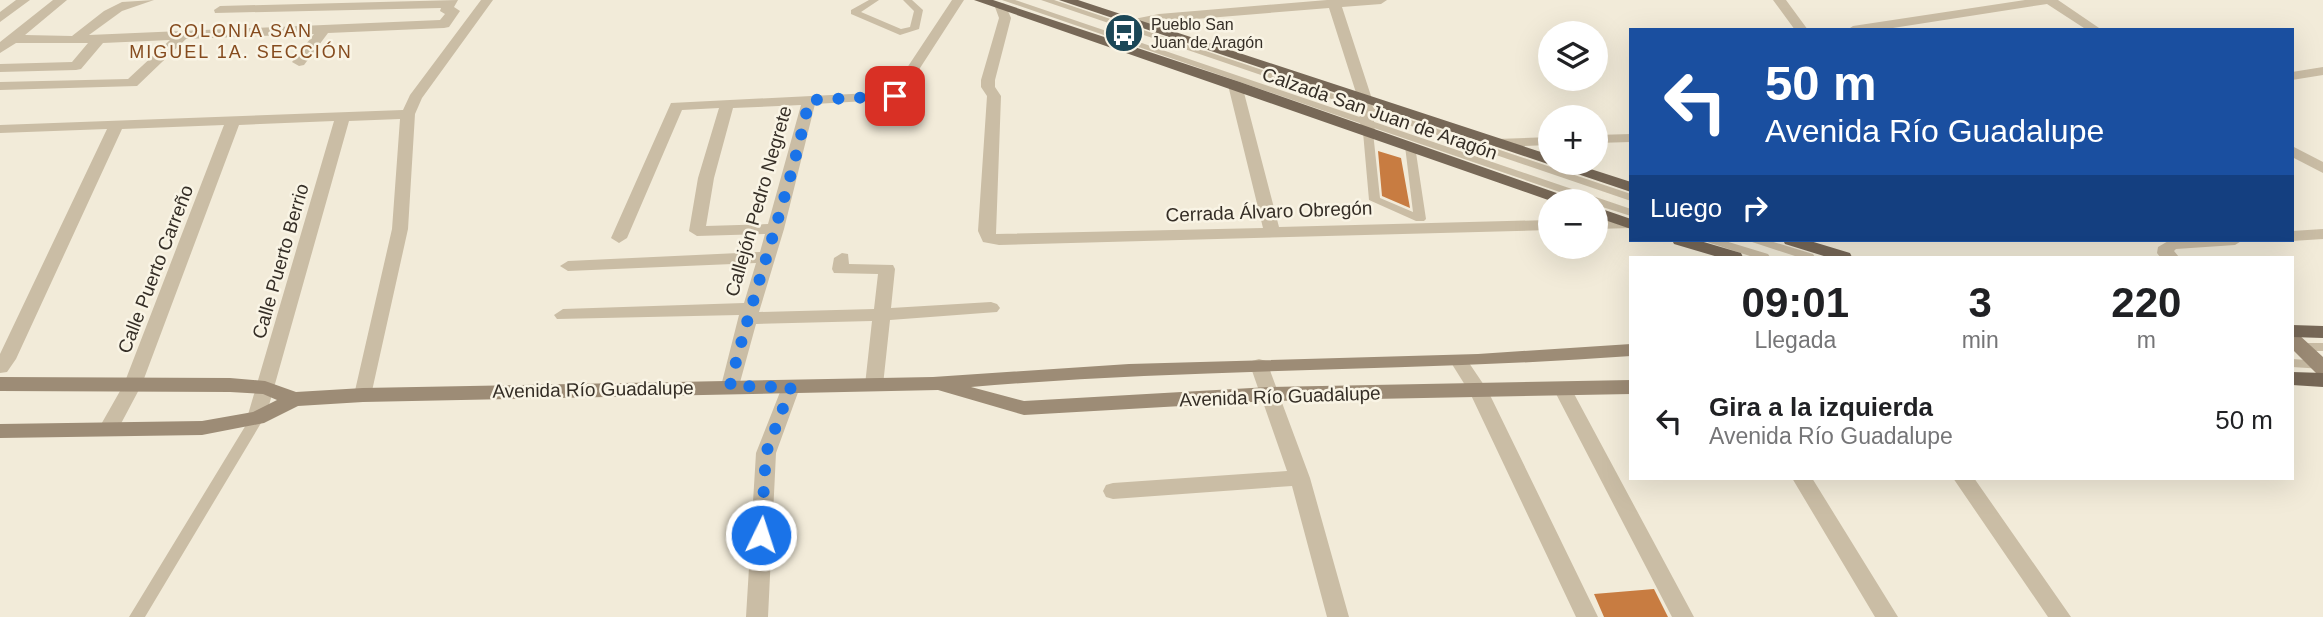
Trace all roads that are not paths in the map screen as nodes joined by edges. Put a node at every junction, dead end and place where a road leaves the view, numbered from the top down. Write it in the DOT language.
graph roads {
  1 [pos="24,0"];
  2 [pos="148,0"];
  3 [pos="488,0"];
  4 [pos="875,0"];
  5 [pos="908,0"];
  6 [pos="958,0"];
  7 [pos="980,0"];
  8 [pos="1045,0"];
  9 [pos="1065,0"];
  10 [pos="1381,0"];
  11 [pos="1779,0"];
  12 [pos="2049,0"];
  13 [pos="130,1"];
  14 [pos="58,2"];
  15 [pos="450,2"];
  16 [pos="1334,2"];
  17 [pos="75,4"];
  18 [pos="1004,4"];
  19 [pos="220,10"];
  20 [pos="3,15"];
  21 [pos="1134,23"];
  22 [pos="1800,28"];
  23 [pos="1866,28"];
  24 [pos="2093,28"];
  25 [pos="324,29"];
  26 [pos="181,36"];
  27 [pos="13,39"];
  28 [pos="75,40"];
  29 [pos="98,40"];
  30 [pos="0,49"];
  31 [pos="299,62"];
  32 [pos="0,68"];
  33 [pos="2323,71"];
  34 [pos="2294,76"];
  35 [pos="1235,85"];
  36 [pos="0,86"];
  37 [pos="809,100"];
  38 [pos="727,104"];
  39 [pos="408,114"];
  40 [pos="343,116"];
  41 [pos="1367,116"];
  42 [pos="233,121"];
  43 [pos="116,126"];
  44 [pos="0,130"];
  45 [pos="1629,138"];
  46 [pos="1608,139"];
  47 [pos="1538,141"];
  48 [pos="1496,143"];
  49 [pos="1409,146"];
  50 [pos="2294,151"];
  51 [pos="1538,156"];
  52 [pos="2323,168"];
  53 [pos="1594,175"];
  54 [pos="1629,186"];
  55 [pos="1538,191"];
  56 [pos="1629,197"];
  57 [pos="1608,215"];
  58 [pos="1629,220"];
  59 [pos="1629,220"];
  60 [pos="1629,220"];
  61 [pos="1423,223"];
  62 [pos="1608,223"];
  63 [pos="1538,225"];
  64 [pos="776,229"];
  65 [pos="1272,231"];
  66 [pos="2323,234"];
  67 [pos="2294,236"];
  68 [pos="619,238"];
  69 [pos="1686,242"];
  70 [pos="1717,242"];
  71 [pos="1762,242"];
  72 [pos="1797,242"];
  73 [pos="2204,242"];
  74 [pos="2168,252"];
  75 [pos="1732,256"];
  76 [pos="1761,256"];
  77 [pos="1805,256"];
  78 [pos="1841,256"];
  79 [pos="767,257"];
  80 [pos="842,258"];
  81 [pos="568,266"];
  82 [pos="990,308"];
  83 [pos="748,314"];
  84 [pos="563,315"];
  85 [pos="880,315"];
  86 [pos="2323,332"];
  87 [pos="2294,345"];
  88 [pos="1629,350"];
  89 [pos="1459,361"];
  90 [pos="1259,365"];
  91 [pos="2322,365"];
  92 [pos="0,367"];
  93 [pos="2294,377"];
  94 [pos="0,384"];
  95 [pos="134,384"];
  96 [pos="933,384"];
  97 [pos="873,385"];
  98 [pos="730,386"];
  99 [pos="791,387"];
  100 [pos="1629,387"];
  101 [pos="265,388"];
  102 [pos="1563,390"];
  103 [pos="1479,391"];
  104 [pos="1269,394"];
  105 [pos="363,395"];
  106 [pos="295,399"];
  107 [pos="257,418"];
  108 [pos="109,428"];
  109 [pos="0,431"];
  110 [pos="1300,478"];
  111 [pos="1803,480"];
  112 [pos="1964,480"];
  113 [pos="1113,491"];
  114 [pos="137,617"];
  115 [pos="757,617"];
  116 [pos="1338,617"];
  117 [pos="1587,617"];
  118 [pos="1683,617"];
  119 [pos="1887,617"];
  120 [pos="2060,617"];
  1 -- 20 [label="street"];
  2 -- 13 [label="street"];
  3 -- 39 [label="street"];
  4 -- 5 [label="lane"];
  6 -- 37 [label="street, Callejón Pedro Negrete"];
  7 -- 18 [label="main road, Calzada San Juan de Aragón"];
  8 -- 41 [label="lane"];
  9 -- 21 [label="main road, Calzada San Juan de Aragón"];
  10 -- 16 [label="street"];
  11 -- 22 [label="street"];
  12 -- 23 [label="street"];
  12 -- 24 [label="street"];
  13 -- 28 [label="street"];
  14 -- 17 [label="street"];
  14 -- 27 [label="street"];
  15 -- 19 [label="street"];
  15 -- 25 [label="street"];
  16 -- 21 [label="street"];
  16 -- 41 [label="street"];
  18 -- 35 [label="main road, Calzada San Juan de Aragón"];
  18 -- 41 [label="lane"];
  18 -- 65 [label="street, Cerrada Álvaro Obregón"];
  21 -- 41 [label="main road, Calzada San Juan de Aragón"];
  25 -- 26 [label="street"];
  25 -- 31 [label="street"];
  26 -- 29 [label="street"];
  26 -- 36 [label="street"];
  27 -- 28 [label="street"];
  27 -- 30 [label="street"];
  28 -- 29 [label="street"];
  29 -- 32 [label="street"];
  33 -- 34 [label="street"];
  35 -- 41 [label="main road, Calzada San Juan de Aragón"];
  35 -- 65 [label="street"];
  37 -- 38 [label="street"];
  37 -- 64 [label="street, Callejón Pedro Negrete"];
  38 -- 64 [label="street"];
  38 -- 68 [label="street"];
  39 -- 40 [label="street"];
  39 -- 105 [label="street"];
  40 -- 42 [label="street"];
  40 -- 101 [label="street, Calle Puerto Berrio"];
  41 -- 48 [label="main road, Calzada San Juan de Aragón"];
  41 -- 49 [label="main road, Calzada San Juan de Aragón"];
  41 -- 56 [label="lane"];
  41 -- 58 [label="lane"];
  41 -- 61 [label="lane"];
  42 -- 43 [label="street"];
  42 -- 95 [label="street, Calle Puerto Carreño"];
  43 -- 44 [label="street"];
  43 -- 92 [label="street"];
  45 -- 46 [label="street"];
  47 -- 48 [label="street"];
  48 -- 51 [label="main road, Calzada San Juan de Aragón"];
  49 -- 55 [label="main road, Calzada San Juan de Aragón"];
  49 -- 61 [label="lane"];
  50 -- 52 [label="street"];
  53 -- 54 [label="main road"];
  57 -- 59 [label="main road"];
  60 -- 62 [label="street"];
  61 -- 63 [label="street, Cerrada Álvaro Obregón"];
  61 -- 65 [label="street, Cerrada Álvaro Obregón"];
  64 -- 79 [label="street, Callejón Pedro Negrete"];
  66 -- 67 [label="street"];
  69 -- 75 [label="main road"];
  70 -- 76 [label="lane"];
  71 -- 77 [label="lane"];
  72 -- 78 [label="main road"];
  73 -- 74 [label="street"];
  79 -- 81 [label="street"];
  79 -- 83 [label="street, Callejón Pedro Negrete"];
  80 -- 85 [label="street"];
  82 -- 85 [label="street"];
  83 -- 84 [label="street"];
  83 -- 85 [label="street"];
  83 -- 98 [label="street, Callejón Pedro Negrete"];
  85 -- 97 [label="street"];
  86 -- 87 [label="main road"];
  87 -- 91 [label="street"];
  88 -- 89 [label="street, Avenida Río Guadalupe"];
  89 -- 90 [label="street, Avenida Río Guadalupe"];
  89 -- 103 [label="street"];
  90 -- 96 [label="street, Avenida Río Guadalupe"];
  90 -- 104 [label="street"];
  91 -- 93 [label="main road"];
  94 -- 95 [label="street, Avenida Río Guadalupe"];
  95 -- 101 [label="street, Avenida Río Guadalupe"];
  95 -- 108 [label="street, Calle Puerto Carreño"];
  96 -- 97 [label="street, Avenida Río Guadalupe"];
  96 -- 104 [label="street, Avenida Río Guadalupe"];
  97 -- 99 [label="street, Avenida Río Guadalupe"];
  98 -- 99 [label="street, Avenida Río Guadalupe"];
  98 -- 105 [label="street, Avenida Río Guadalupe"];
  99 -- 115 [label="street"];
  100 -- 102 [label="street, Avenida Río Guadalupe"];
  101 -- 106 [label="street, Avenida Río Guadalupe"];
  101 -- 107 [label="street, Calle Puerto Berrio"];
  102 -- 103 [label="street, Avenida Río Guadalupe"];
  102 -- 118 [label="street"];
  103 -- 104 [label="street, Avenida Río Guadalupe"];
  103 -- 117 [label="street"];
  104 -- 110 [label="street"];
  105 -- 106 [label="street, Avenida Río Guadalupe"];
  106 -- 107 [label="street, Avenida Río Guadalupe"];
  107 -- 108 [label="street, Avenida Río Guadalupe"];
  107 -- 114 [label="lane"];
  108 -- 109 [label="street, Avenida Río Guadalupe"];
  110 -- 113 [label="street"];
  110 -- 116 [label="street"];
  111 -- 119 [label="street"];
  112 -- 120 [label="street"];
}
